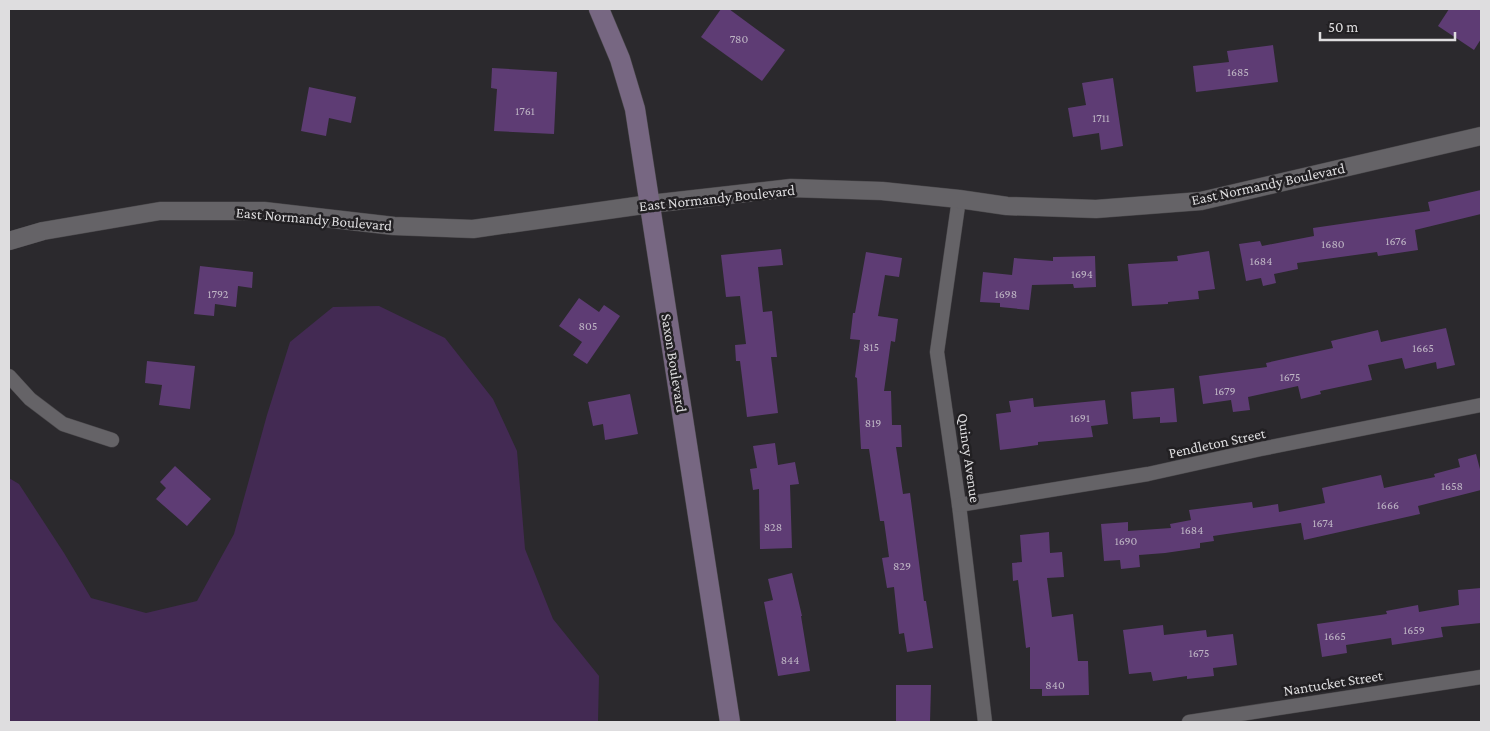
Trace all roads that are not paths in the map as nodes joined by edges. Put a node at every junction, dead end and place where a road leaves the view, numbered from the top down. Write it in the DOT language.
graph roads {
  1 [pos="599,9"];
  2 [pos="1481,136"];
  3 [pos="959,199"];
  4 [pos="650,204"];
  5 [pos="9,241"];
  6 [pos="9,376"];
  7 [pos="1481,405"];
  8 [pos="112,440"];
  9 [pos="959,505"];
  10 [pos="1481,677"];
  11 [pos="730,722"];
  12 [pos="985,722"];
  13 [pos="1189,722"];
  1 -- 4 [label="main road, Saxon Boulevard"];
  2 -- 3 [label="street, East Normandy Boulevard"];
  3 -- 4 [label="street, East Normandy Boulevard"];
  3 -- 9 [label="street, Quincy Avenue"];
  4 -- 5 [label="street, East Normandy Boulevard"];
  4 -- 11 [label="main road, Saxon Boulevard"];
  6 -- 8 [label="street"];
  7 -- 9 [label="street, Pendleton Street"];
  9 -- 12 [label="street, Quincy Avenue"];
  10 -- 13 [label="street, Nantucket Street"];
}
